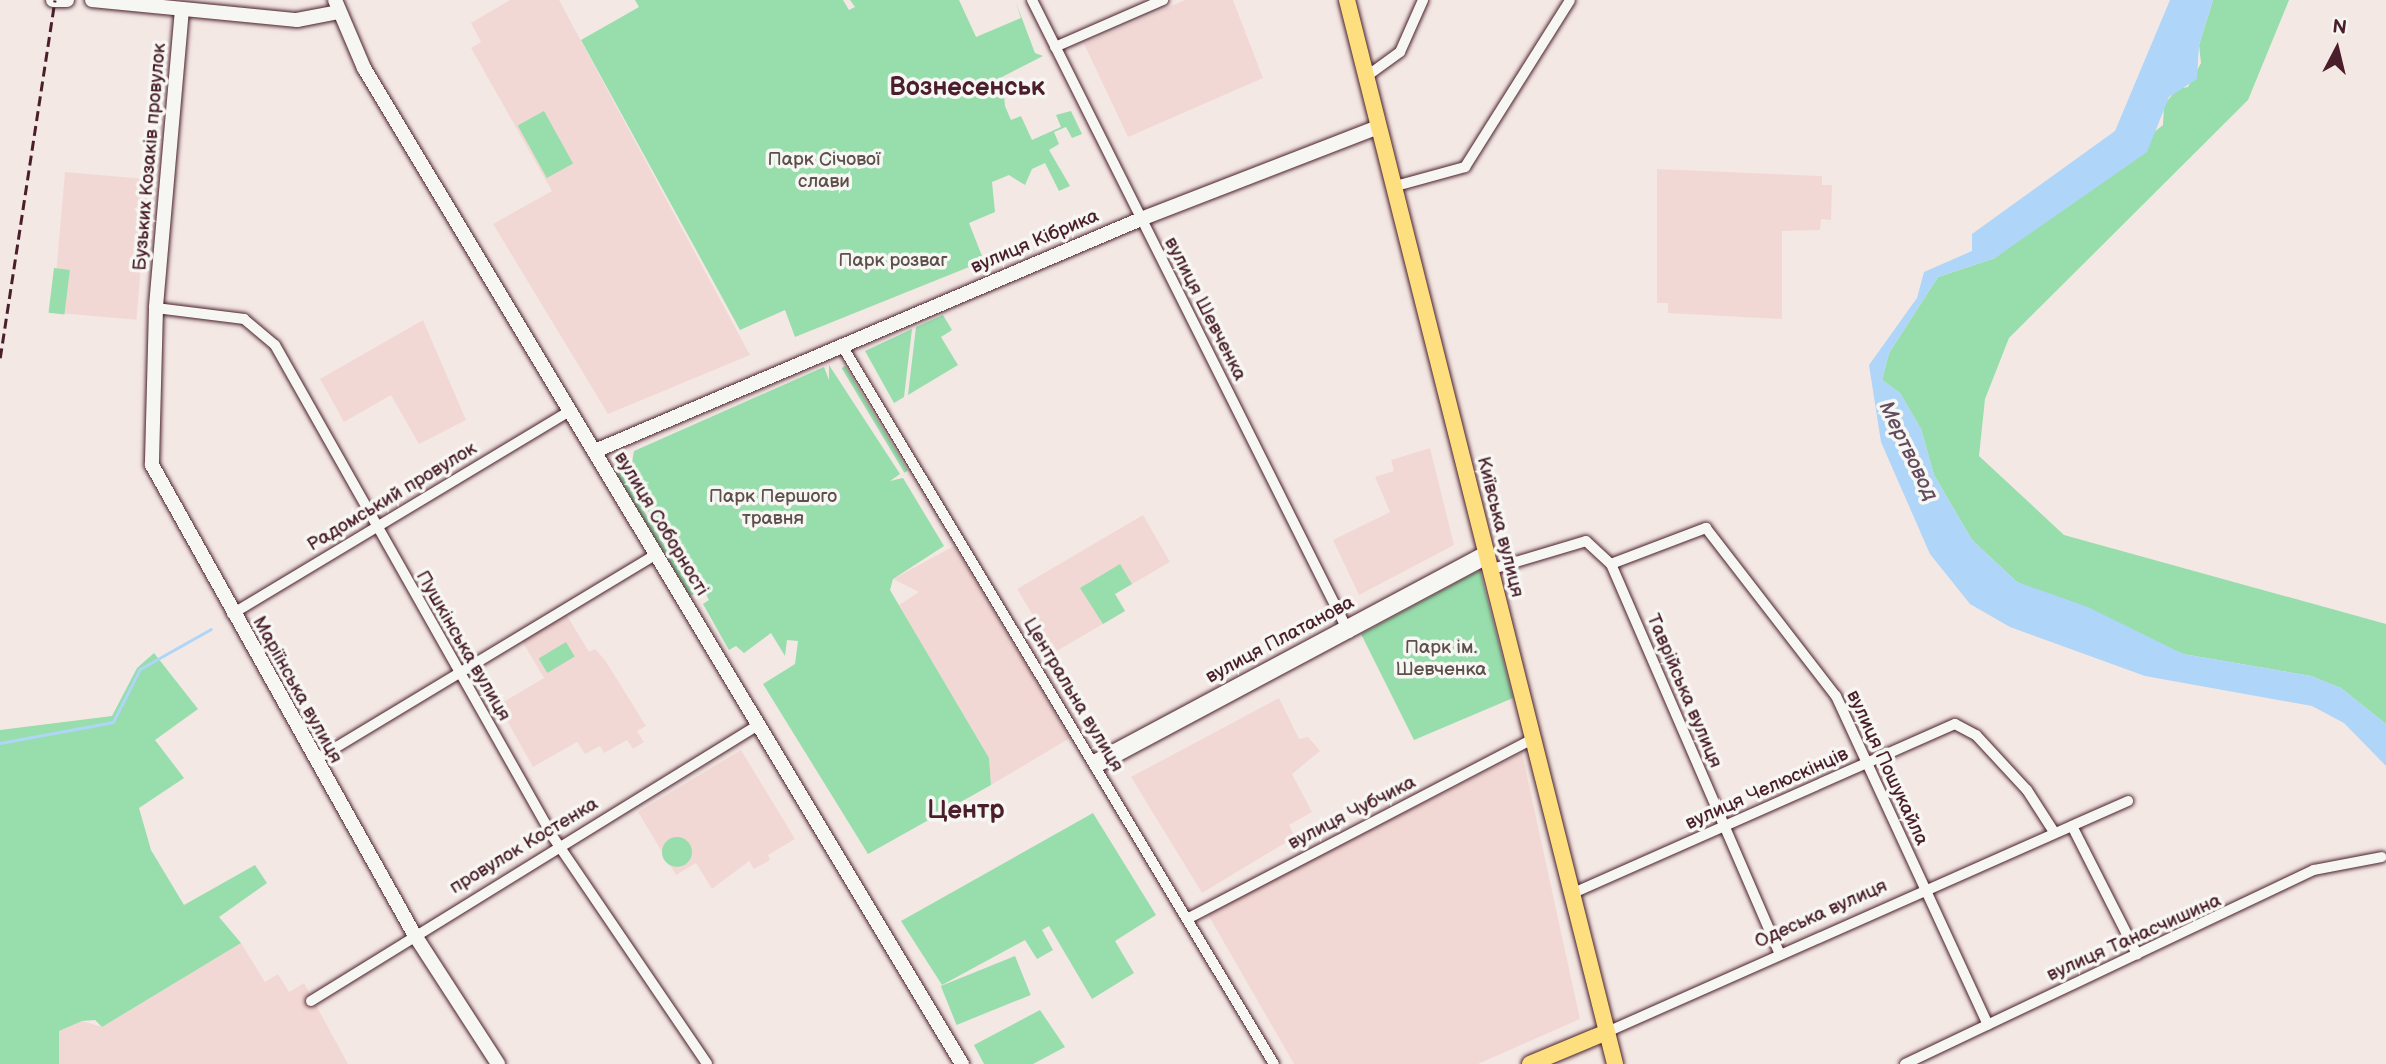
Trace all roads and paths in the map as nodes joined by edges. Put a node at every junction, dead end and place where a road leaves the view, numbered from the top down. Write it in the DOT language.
graph roads {
  1 [pos="53,0"];
  2 [pos="67,0"];
  3 [pos="92,0"];
  4 [pos="1032,0"];
  5 [pos="1163,0"];
  6 [pos="1347,0"];
  7 [pos="1423,0"];
  8 [pos="1570,0"];
  9 [pos="339,4"];
  10 [pos="182,9"];
  11 [pos="1055,47"];
  12 [pos="1367,76"];
  13 [pos="1378,127"];
  14 [pos="1392,187"];
  15 [pos="1140,219"];
  16 [pos="156,308"];
  17 [pos="841,344"];
  18 [pos="570,411"];
  19 [pos="595,451"];
  20 [pos="376,527"];
  21 [pos="656,554"];
  22 [pos="1487,560"];
  23 [pos="1611,564"];
  24 [pos="232,614"];
  25 [pos="1347,629"];
  26 [pos="458,672"];
  27 [pos="758,724"];
  28 [pos="1533,739"];
  29 [pos="315,760"];
  30 [pos="1094,764"];
  31 [pos="1866,765"];
  32 [pos="2128,801"];
  33 [pos="2072,826"];
  34 [pos="1723,827"];
  35 [pos="2053,832"];
  36 [pos="559,845"];
  37 [pos="2382,857"];
  38 [pos="1925,890"];
  39 [pos="1571,894"];
  40 [pos="1187,919"];
  41 [pos="414,934"];
  42 [pos="1780,954"];
  43 [pos="2137,954"];
  44 [pos="311,1001"];
  45 [pos="1988,1025"];
  46 [pos="1607,1032"];
  47 [pos="498,1064"];
  48 [pos="707,1064"];
  49 [pos="962,1064"];
  50 [pos="1274,1064"];
  51 [pos="1530,1064"];
  52 [pos="1615,1064"];
  53 [pos="1905,1064"];
  1 -- 2 [label="main road"];
  3 -- 10 [label="main road"];
  4 -- 11 [label="street, вулиця Шевченка"];
  5 -- 11 [label="street"];
  6 -- 12 [label="main road, Київська вулиця"];
  7 -- 12 [label="street"];
  8 -- 14 [label="street"];
  9 -- 10 [label="main road"];
  9 -- 18 [label="main road, вулиця Соборності"];
  10 -- 16 [label="main road, Бузьких Козаків провулок"];
  11 -- 15 [label="street, вулиця Шевченка"];
  12 -- 13 [label="main road, Київська вулиця"];
  13 -- 14 [label="main road, Київська вулиця"];
  13 -- 15 [label="main road, вулиця Кібрика"];
  14 -- 22 [label="main road, Київська вулиця"];
  15 -- 17 [label="main road, вулиця Кібрика"];
  15 -- 25 [label="street, вулиця Шевченка"];
  16 -- 20 [label="street, Пушкінська вулиця"];
  16 -- 24 [label="main road, Маріїнська вулиця"];
  17 -- 19 [label="main road, вулиця Кібрика"];
  17 -- 30 [label="street, Центральна вулиця"];
  18 -- 19 [label="main road, вулиця Соборності"];
  18 -- 20 [label="street, Радомський провулок"];
  19 -- 21 [label="main road, вулиця Соборності"];
  20 -- 24 [label="street, Радомський провулок"];
  20 -- 26 [label="street, Пушкінська вулиця"];
  21 -- 26 [label="street"];
  21 -- 27 [label="main road, вулиця Соборності"];
  22 -- 23 [label="street, Таврійська вулиця"];
  22 -- 25 [label="street, вулиця Платанова"];
  22 -- 28 [label="main road, Київська вулиця"];
  23 -- 31 [label="street, вулиця Пошукайла"];
  23 -- 34 [label="street, Таврійська вулиця"];
  24 -- 29 [label="main road, Маріїнська вулиця"];
  25 -- 30 [label="street, вулиця Платанова"];
  26 -- 29 [label="street"];
  26 -- 36 [label="street, Пушкінська вулиця"];
  27 -- 36 [label="street, провулок Костенка"];
  27 -- 49 [label="main road, вулиця Соборності"];
  28 -- 39 [label="main road, Київська вулиця"];
  28 -- 40 [label="street, вулиця Чубчика"];
  29 -- 41 [label="main road, Маріїнська вулиця"];
  30 -- 40 [label="street, Центральна вулиця"];
  31 -- 34 [label="street, вулиця Челюскінців"];
  31 -- 35 [label="street, вулиця Челюскінців"];
  31 -- 38 [label="street, вулиця Пошукайла"];
  32 -- 33 [label="street, Одеська вулиця"];
  33 -- 35 [label="street, Одеська вулиця"];
  33 -- 43 [label="street"];
  34 -- 39 [label="street, вулиця Челюскінців"];
  34 -- 42 [label="street, Таврійська вулиця"];
  35 -- 38 [label="street, Одеська вулиця"];
  36 -- 41 [label="street, провулок Костенка"];
  36 -- 48 [label="street, Пушкінська вулиця"];
  37 -- 43 [label="street, вулиця Танасчишина"];
  38 -- 42 [label="street, Одеська вулиця"];
  38 -- 45 [label="street, вулиця Пошукайла"];
  39 -- 46 [label="main road, Київська вулиця"];
  40 -- 50 [label="street, Центральна вулиця"];
  41 -- 44 [label="street, провулок Костенка"];
  41 -- 47 [label="main road, Маріїнська вулиця"];
  42 -- 46 [label="street, Одеська вулиця"];
  43 -- 45 [label="street, вулиця Танасчишина"];
  45 -- 53 [label="street, вулиця Танасчишина"];
  46 -- 51 [label="main road, Одеська вулиця"];
  46 -- 52 [label="main road, Київська вулиця"];
}
